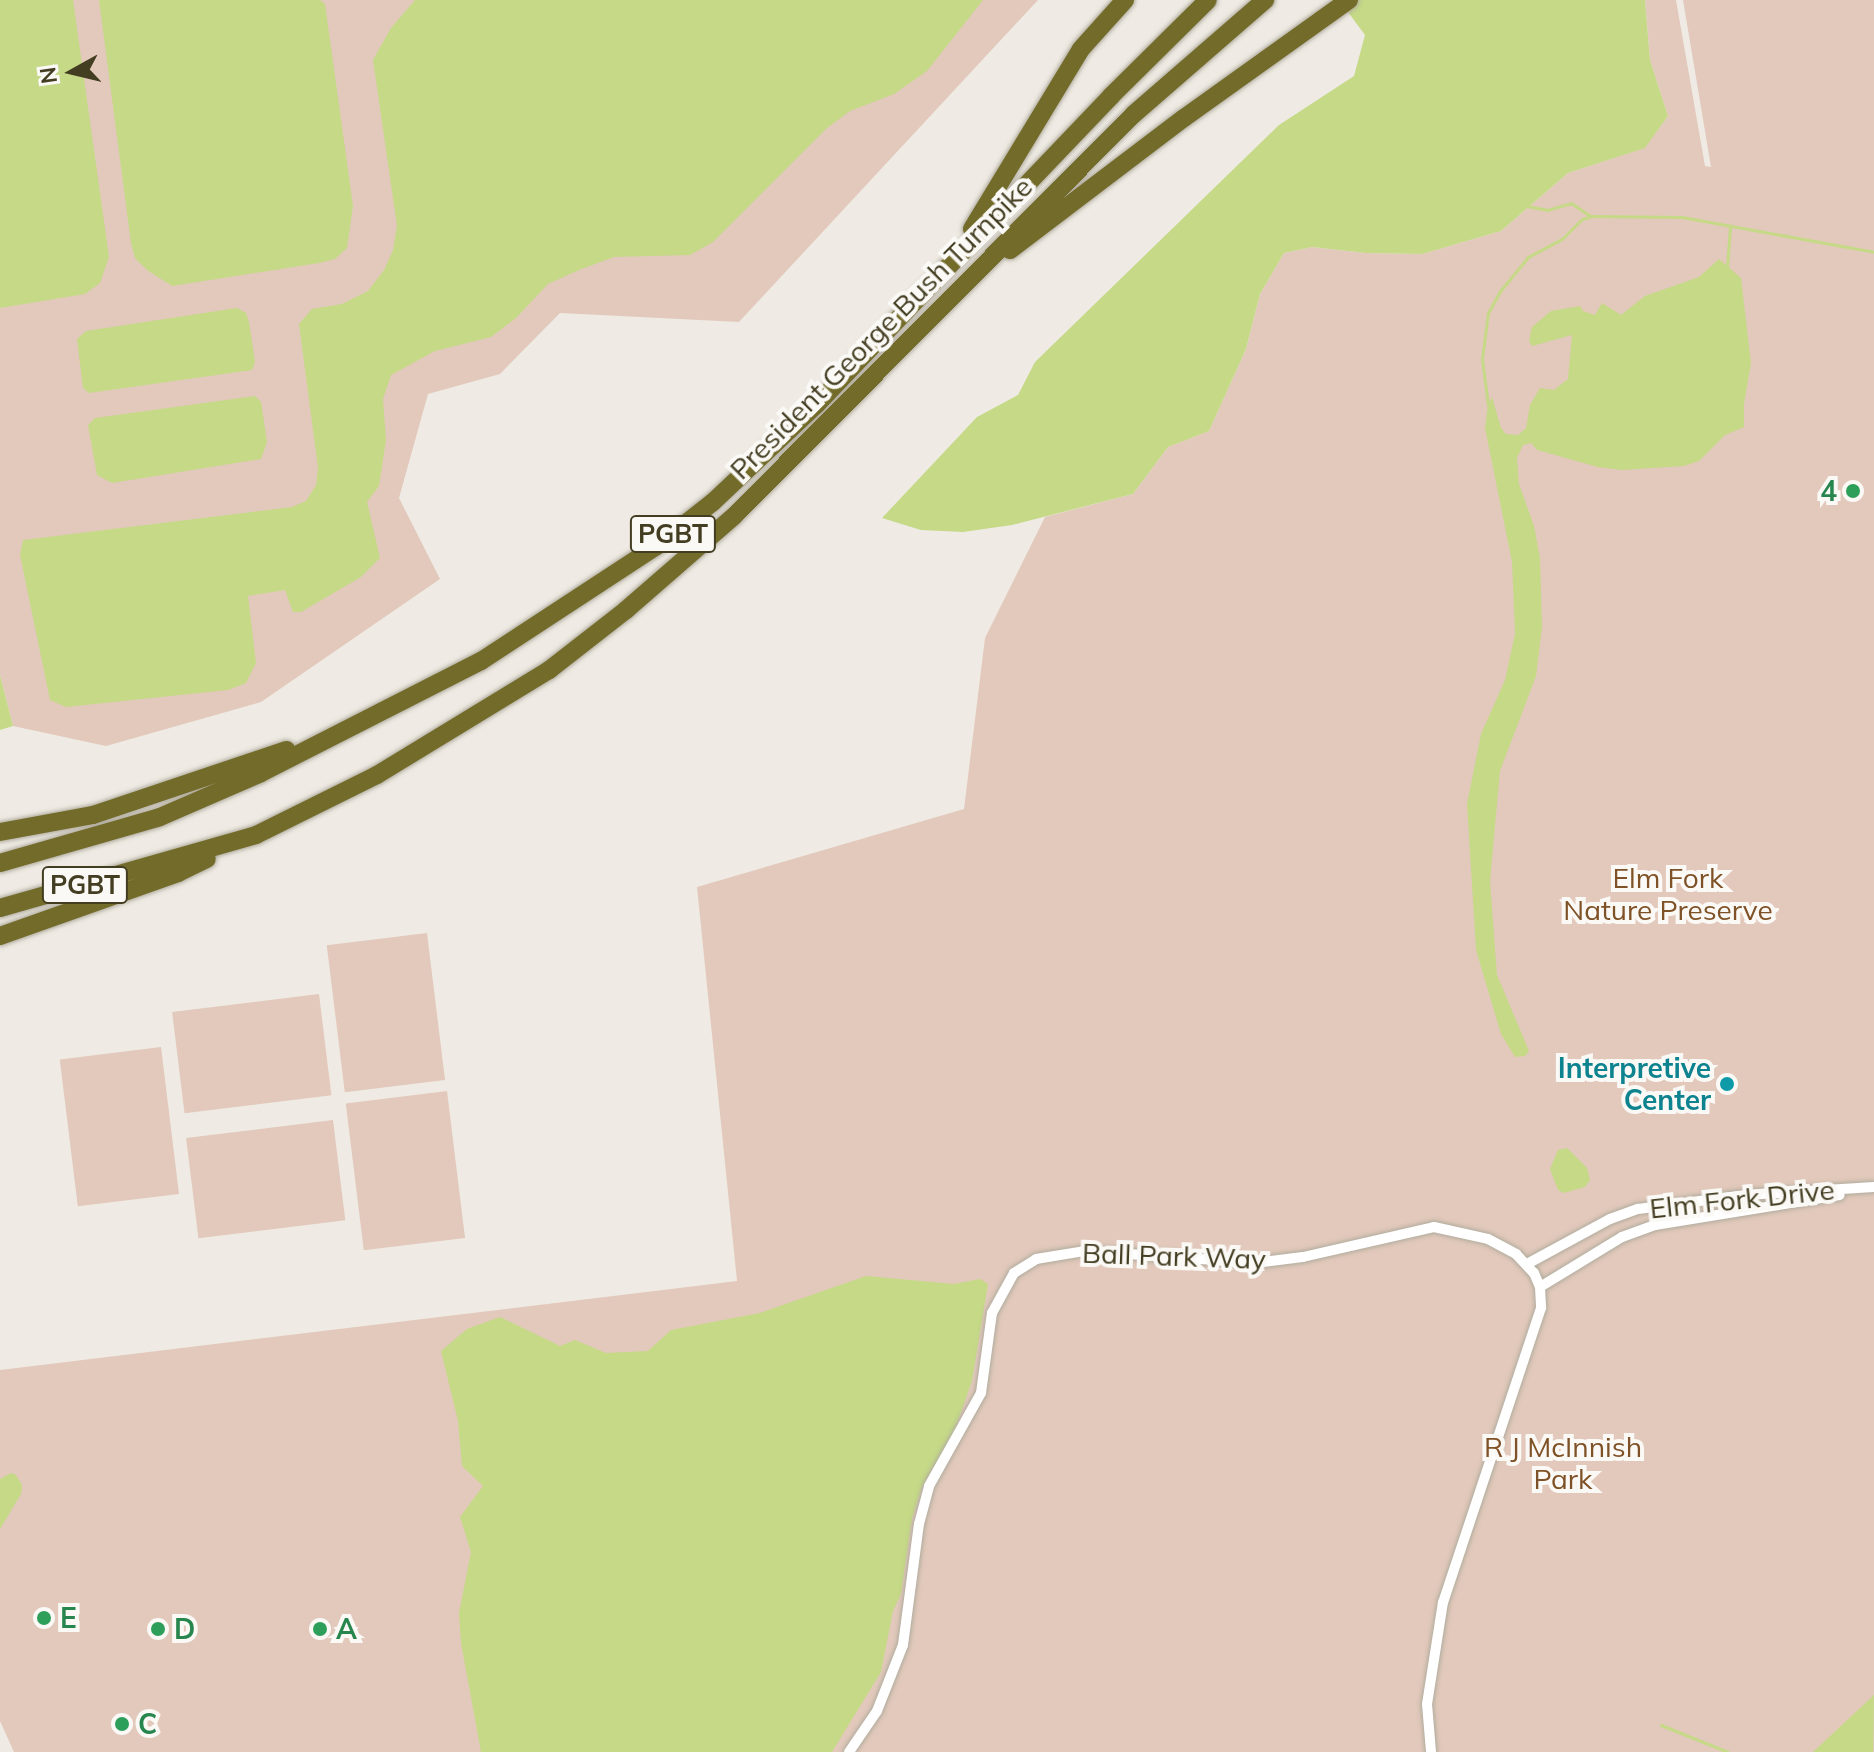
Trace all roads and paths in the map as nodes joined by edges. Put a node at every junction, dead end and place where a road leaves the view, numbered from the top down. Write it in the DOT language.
graph roads {
  1 [pos="1125,0"];
  2 [pos="1208,0"];
  3 [pos="1265,0"];
  4 [pos="1349,0"];
  5 [pos="940,273"];
  6 [pos="953,294"];
  7 [pos="353,727"];
  8 [pos="0,832"];
  9 [pos="256,835"];
  10 [pos="0,863"];
  11 [pos="0,908"];
  12 [pos="0,936"];
  13 [pos="1874,1189"];
  14 [pos="1527,1264"];
  15 [pos="1540,1287"];
  16 [pos="849,1752"];
  17 [pos="1431,1752"];
  1 -- 5 [label="highway"];
  2 -- 5 [label="highway, President George Bush Turnpike / PGBT"];
  3 -- 6 [label="highway, President George Bush Turnpike / PGBT"];
  4 -- 6 [label="highway"];
  5 -- 7 [label="highway, President George Bush Turnpike / PGBT"];
  6 -- 9 [label="highway, President George Bush Turnpike / PGBT"];
  7 -- 8 [label="highway"];
  7 -- 10 [label="highway, President George Bush Turnpike / PGBT"];
  9 -- 11 [label="highway, President George Bush Turnpike / PGBT"];
  9 -- 12 [label="highway"];
  13 -- 14 [label="street, Elm Fork Drive"];
  13 -- 15 [label="street, Elm Fork Drive"];
  14 -- 15 [label="street, Ball Park Way"];
  14 -- 16 [label="street, Ball Park Way"];
  15 -- 17 [label="street"];
}
